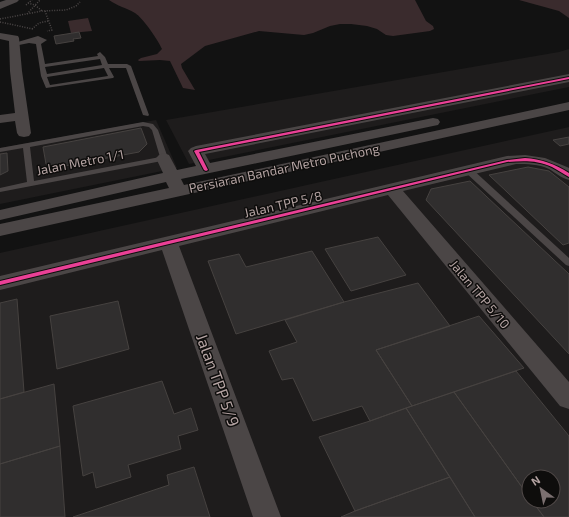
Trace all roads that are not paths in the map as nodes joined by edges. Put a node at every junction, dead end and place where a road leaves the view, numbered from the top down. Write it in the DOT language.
graph roads {
  1 [pos="14,0"];
  2 [pos="0,6"];
  3 [pos="1,36"];
  4 [pos="14,44"];
  5 [pos="42,66"];
  6 [pos="107,66"];
  7 [pos="44,76"];
  8 [pos="569,78"];
  9 [pos="569,94"];
  10 [pos="569,106"];
  11 [pos="146,115"];
  12 [pos="22,116"];
  13 [pos="0,119"];
  14 [pos="24,132"];
  15 [pos="26,145"];
  16 [pos="0,150"];
  17 [pos="164,158"];
  18 [pos="206,170"];
  19 [pos="468,170"];
  20 [pos="569,176"];
  21 [pos="31,184"];
  22 [pos="175,184"];
  23 [pos="392,189"];
  24 [pos="0,190"];
  25 [pos="0,215"];
  26 [pos="0,230"];
  27 [pos="168,242"];
  28 [pos="569,263"];
  29 [pos="0,282"];
  30 [pos="569,399"];
  31 [pos="267,517"];
  1 -- 2 [label="street"];
  3 -- 4 [label="street"];
  4 -- 5 [label="lane"];
  4 -- 12 [label="street"];
  5 -- 6 [label="lane"];
  5 -- 7 [label="lane"];
  6 -- 7 [label="lane"];
  6 -- 7 [label="lane"];
  6 -- 11 [label="lane"];
  8 -- 18 [label="street"];
  9 -- 18 [label="street, Persiaran Bandar Metro Puchong"];
  10 -- 22 [label="street, Persiaran Bandar Metro Puchong"];
  12 -- 13 [label="street"];
  12 -- 14 [label="street"];
  15 -- 16 [label="lane"];
  15 -- 17 [label="lane"];
  15 -- 21 [label="lane"];
  17 -- 21 [label="lane, Jalan Metro 1/1"];
  17 -- 22 [label="street"];
  18 -- 22 [label="street, Persiaran Bandar Metro Puchong"];
  19 -- 20 [label="street, Jalan TPP 5/8"];
  19 -- 23 [label="street, Jalan TPP 5/8"];
  19 -- 28 [label="lane"];
  21 -- 24 [label="lane, Jalan Metro 1/1"];
  22 -- 25 [label="street, Persiaran Bandar Metro Puchong"];
  22 -- 26 [label="street, Persiaran Bandar Metro Puchong"];
  23 -- 27 [label="street, Jalan TPP 5/8"];
  23 -- 30 [label="street, Jalan TPP 5/10"];
  27 -- 29 [label="street, Jalan TPP 5/8"];
  27 -- 31 [label="street, Jalan TPP 5/9"];
}
